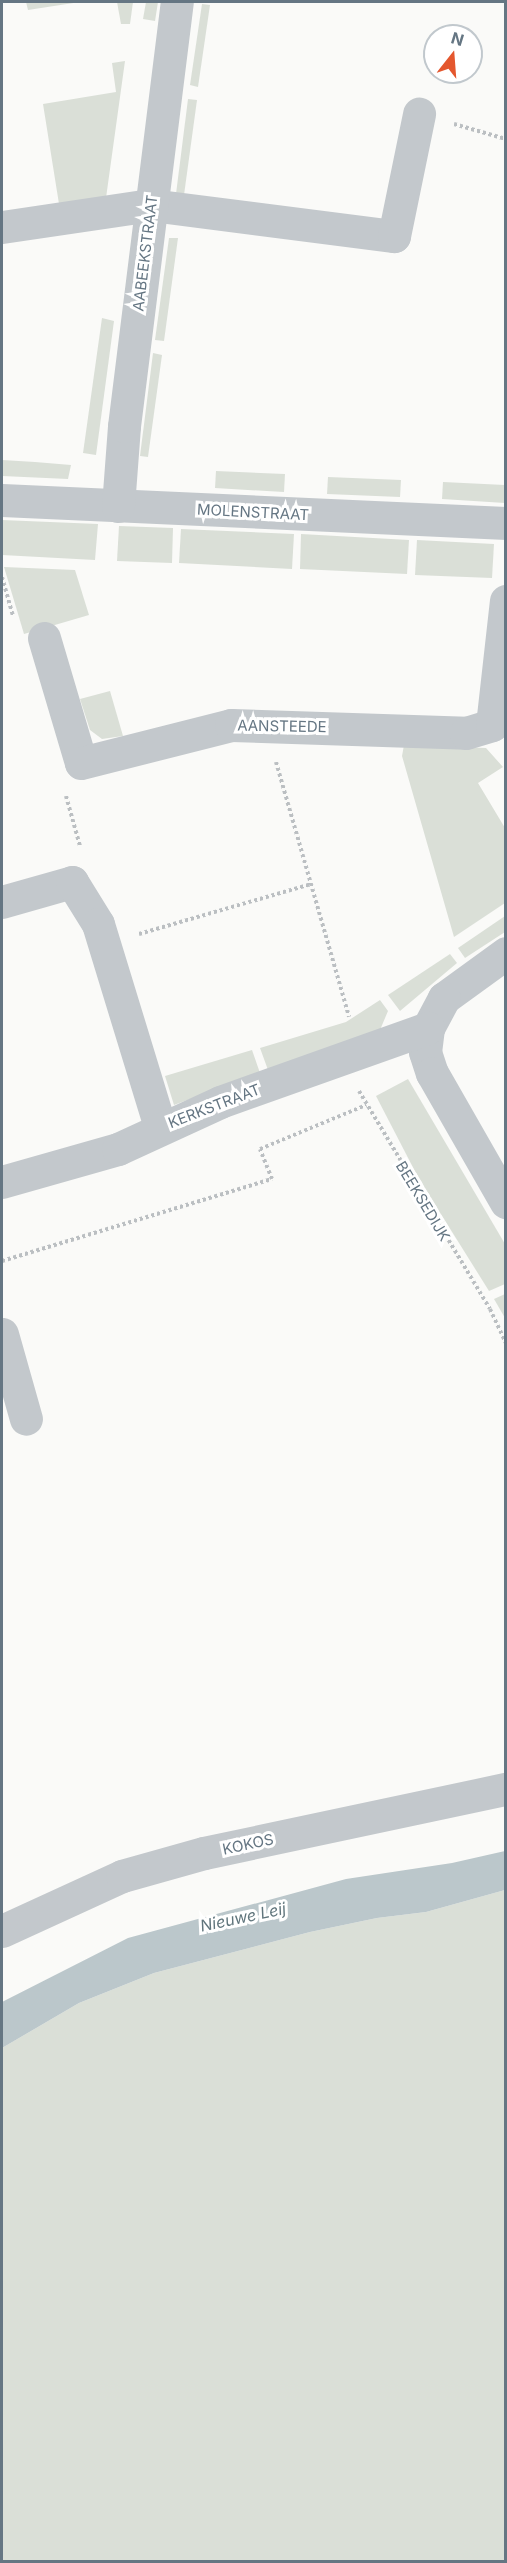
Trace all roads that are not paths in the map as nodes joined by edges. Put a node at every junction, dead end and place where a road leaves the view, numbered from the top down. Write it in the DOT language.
graph roads {
  1 [pos="177,2"];
  2 [pos="419,114"];
  3 [pos="151,205"];
  4 [pos="2,227"];
  5 [pos="2,500"];
  6 [pos="118,506"];
  7 [pos="506,524"];
  8 [pos="506,601"];
  9 [pos="44,638"];
  10 [pos="2,902"];
  11 [pos="506,953"];
  12 [pos="428,1028"];
  13 [pos="160,1127"];
  14 [pos="2,1182"];
  15 [pos="506,1202"];
  16 [pos="2,1334"];
  17 [pos="26,1419"];
  18 [pos="506,1789"];
  19 [pos="2,1931"];
  1 -- 3 [label="street, AABEEKSTRAAT"];
  2 -- 3 [label="street"];
  3 -- 4 [label="street"];
  3 -- 6 [label="street, AABEEKSTRAAT"];
  5 -- 6 [label="street, MOLENSTRAAT"];
  6 -- 7 [label="street, MOLENSTRAAT"];
  8 -- 9 [label="street, AANSTEEDE"];
  10 -- 13 [label="street"];
  11 -- 12 [label="street"];
  12 -- 13 [label="street, KERKSTRAAT"];
  12 -- 15 [label="street"];
  13 -- 14 [label="street, KERKSTRAAT"];
  16 -- 17 [label="street"];
  18 -- 19 [label="street, KOKOS"];
}
